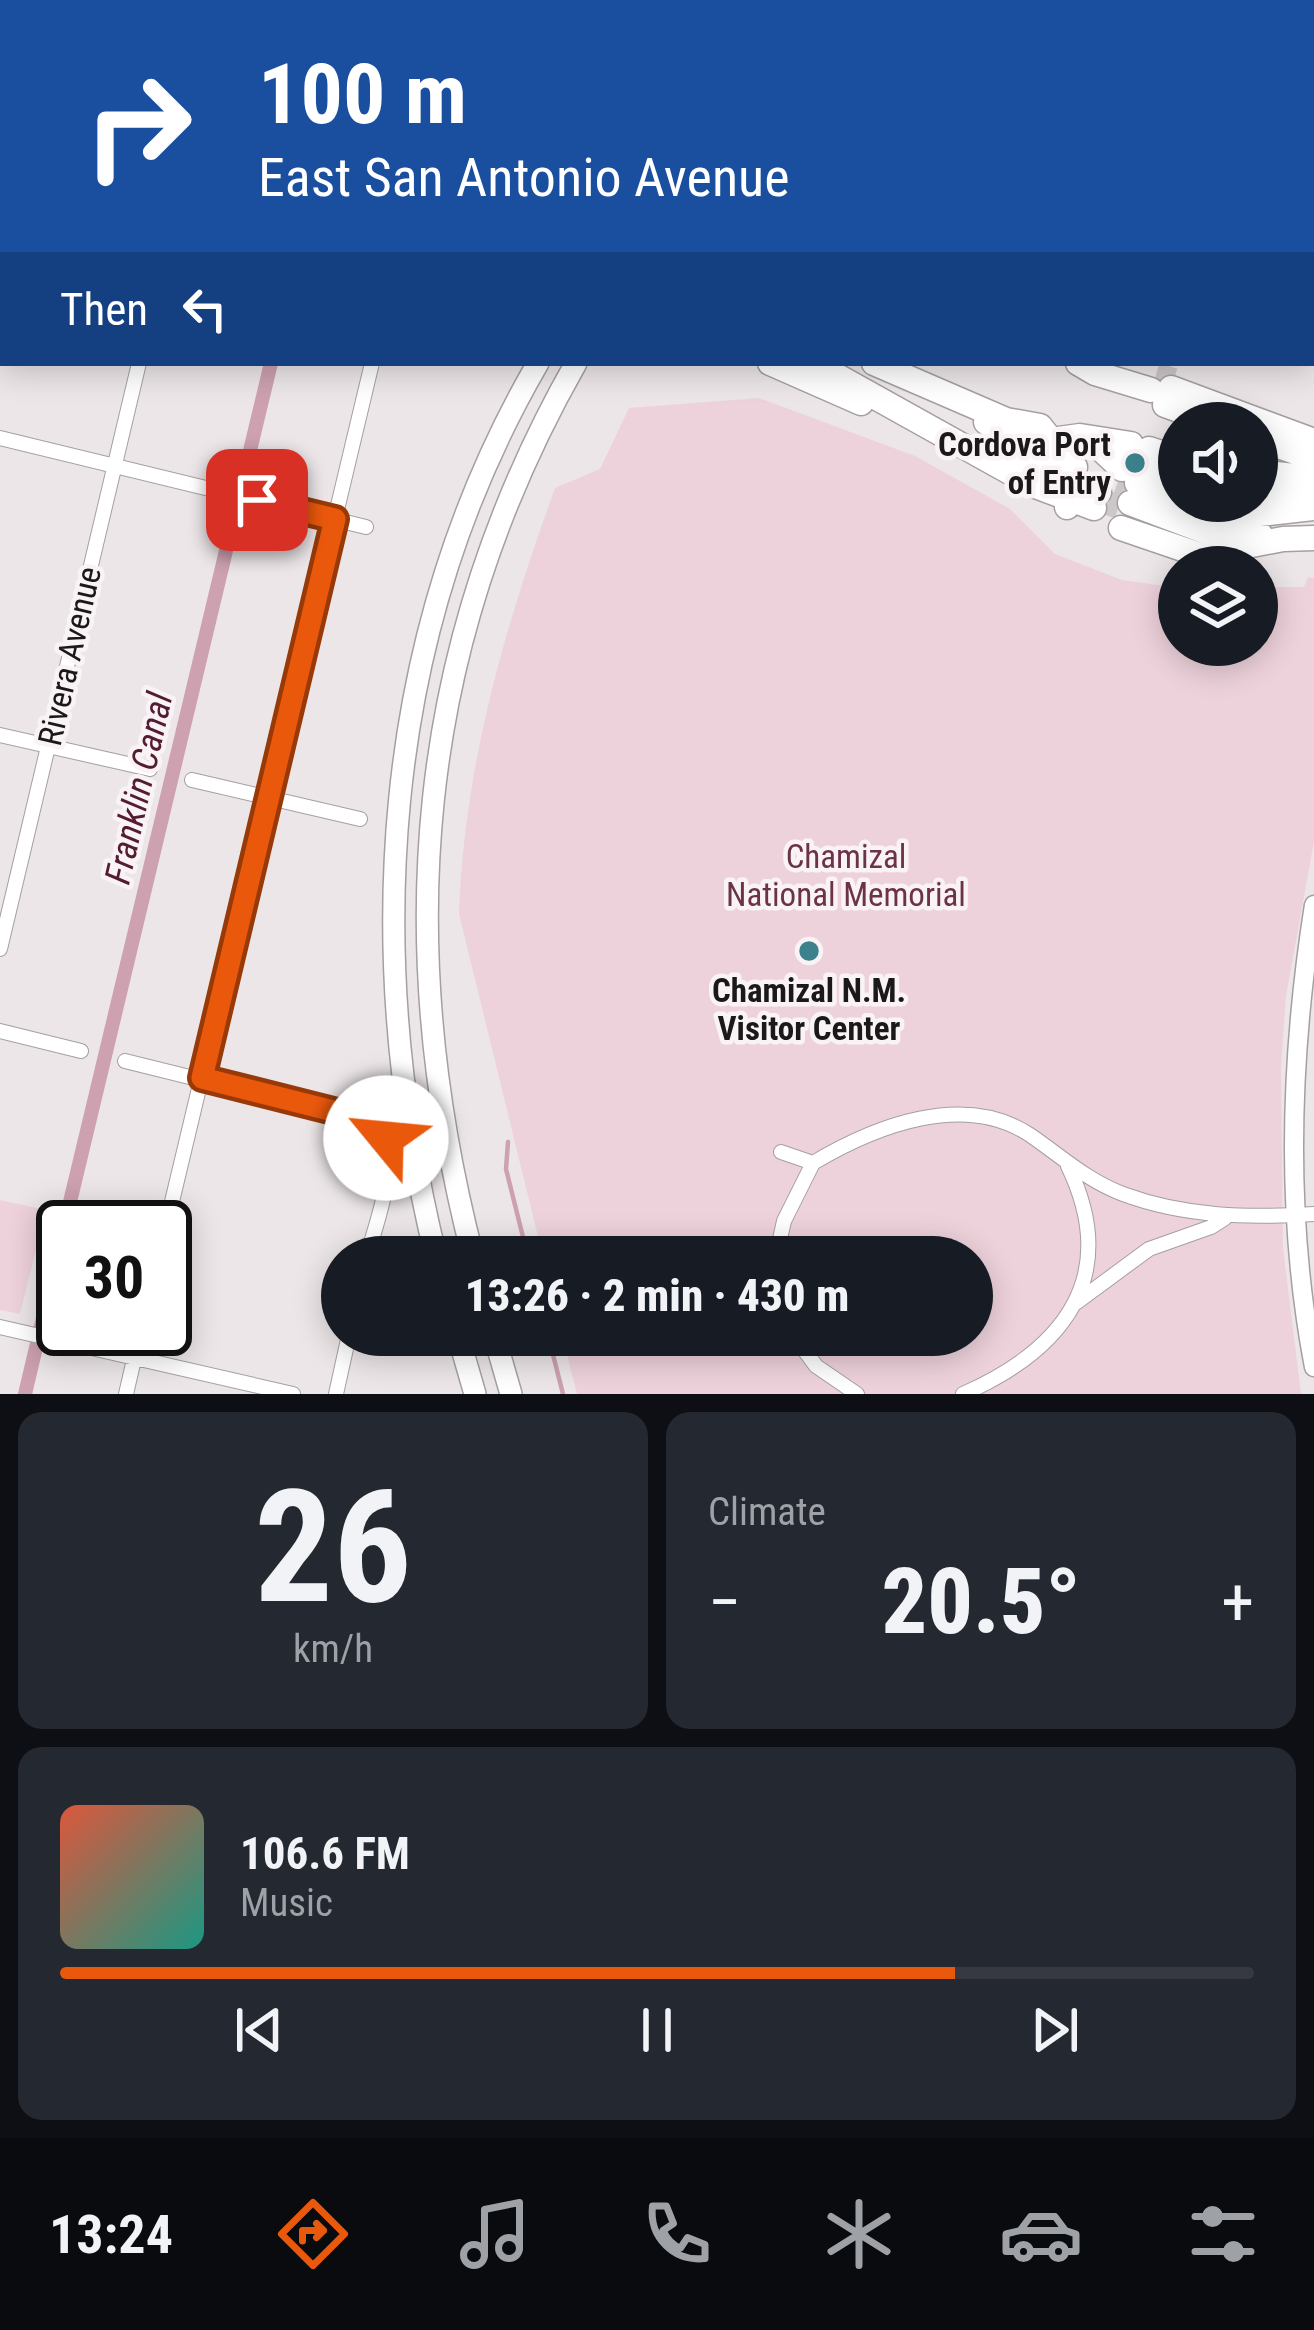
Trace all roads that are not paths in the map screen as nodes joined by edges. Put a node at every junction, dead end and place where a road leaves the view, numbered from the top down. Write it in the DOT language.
graph roads {
  1 [pos="138,366"];
  2 [pos="371,366"];
  3 [pos="532,366"];
  4 [pos="574,366"];
  5 [pos="777,366"];
  6 [pos="819,366"];
  7 [pos="881,366"];
  8 [pos="1086,366"];
  9 [pos="1158,393"];
  10 [pos="964,403"];
  11 [pos="930,428"];
  12 [pos="1278,437"];
  13 [pos="0,438"];
  14 [pos="1314,441"];
  15 [pos="530,452"];
  16 [pos="1278,453"];
  17 [pos="1278,463"];
  18 [pos="1158,465"];
  19 [pos="115,466"];
  20 [pos="1158,471"];
  21 [pos="1117,478"];
  22 [pos="1158,478"];
  23 [pos="1313,484"];
  24 [pos="1158,489"];
  25 [pos="1158,494"];
  26 [pos="1278,495"];
  27 [pos="1278,501"];
  28 [pos="1278,510"];
  29 [pos="1158,512"];
  30 [pos="1158,516"];
  31 [pos="335,519"];
  32 [pos="1164,522"];
  33 [pos="1171,522"];
  34 [pos="1238,522"];
  35 [pos="1247,522"];
  36 [pos="366,526"];
  37 [pos="1312,538"];
  38 [pos="0,735"];
  39 [pos="47,747"];
  40 [pos="150,769"];
  41 [pos="193,780"];
  42 [pos="269,798"];
  43 [pos="360,819"];
  44 [pos="1314,905"];
  45 [pos="0,949"];
  46 [pos="0,1031"];
  47 [pos="81,1051"];
  48 [pos="125,1061"];
  49 [pos="202,1078"];
  50 [pos="781,1152"];
  51 [pos="812,1162"];
  52 [pos="1068,1166"];
  53 [pos="172,1200"];
  54 [pos="1305,1215"];
  55 [pos="1225,1218"];
  56 [pos="372,1236"];
  57 [pos="431,1236"];
  58 [pos="468,1236"];
  59 [pos="781,1236"];
  60 [pos="1077,1302"];
  61 [pos="0,1327"];
  62 [pos="344,1356"];
  63 [pos="464,1356"];
  64 [pos="500,1356"];
  65 [pos="809,1356"];
  66 [pos="135,1358"];
  67 [pos="1314,1367"];
  68 [pos="1008,1374"];
  69 [pos="126,1394"];
  70 [pos="293,1394"];
  71 [pos="336,1394"];
  72 [pos="475,1394"];
  73 [pos="512,1394"];
  74 [pos="857,1394"];
  75 [pos="963,1394"];
  76 [pos="994,1394"];
  1 -- 19 [label="street, Rivera Avenue"];
  2 -- 31 [label="street"];
  3 -- 15 [label="main road"];
  3 -- 57 [label="main road"];
  4 -- 15 [label="main road"];
  5 -- 11 [label="highway"];
  6 -- 11 [label="highway"];
  7 -- 10 [label="highway"];
  8 -- 9 [label="highway"];
  9 -- 14 [label="highway"];
  10 -- 21 [label="highway"];
  10 -- 21 [label="highway"];
  11 -- 21 [label="highway"];
  12 -- 14 [label="highway"];
  13 -- 19 [label="street"];
  15 -- 58 [label="main road"];
  16 -- 23 [label="highway"];
  17 -- 23 [label="highway"];
  18 -- 21 [label="highway"];
  19 -- 31 [label="street"];
  19 -- 39 [label="street, Rivera Avenue"];
  20 -- 21 [label="highway"];
  21 -- 22 [label="highway"];
  21 -- 24 [label="highway"];
  21 -- 25 [label="highway"];
  21 -- 29 [label="highway"];
  21 -- 30 [label="highway"];
  21 -- 37 [label="highway"];
  23 -- 26 [label="highway"];
  23 -- 27 [label="highway"];
  28 -- 37 [label="highway"];
  31 -- 36 [label="street"];
  31 -- 42 [label="street"];
  32 -- 34 [label="highway"];
  33 -- 35 [label="highway"];
  38 -- 39 [label="street"];
  39 -- 40 [label="street"];
  39 -- 45 [label="street, Rivera Avenue"];
  41 -- 42 [label="street"];
  42 -- 43 [label="street"];
  42 -- 49 [label="street"];
  44 -- 54 [label="main road"];
  46 -- 47 [label="street"];
  48 -- 49 [label="street"];
  49 -- 53 [label="street"];
  49 -- 56 [label="street"];
  50 -- 51 [label="street"];
  51 -- 52 [label="street"];
  51 -- 59 [label="street"];
  52 -- 55 [label="street"];
  52 -- 60 [label="street"];
  54 -- 55 [label="street"];
  54 -- 67 [label="main road"];
  55 -- 60 [label="street"];
  60 -- 68 [label="street"];
  61 -- 66 [label="street"];
  62 -- 71 [label="street"];
  63 -- 72 [label="main road"];
  64 -- 73 [label="main road"];
  65 -- 74 [label="street"];
  66 -- 69 [label="street"];
  66 -- 70 [label="street"];
  68 -- 75 [label="street"];
  68 -- 76 [label="street"];
}
